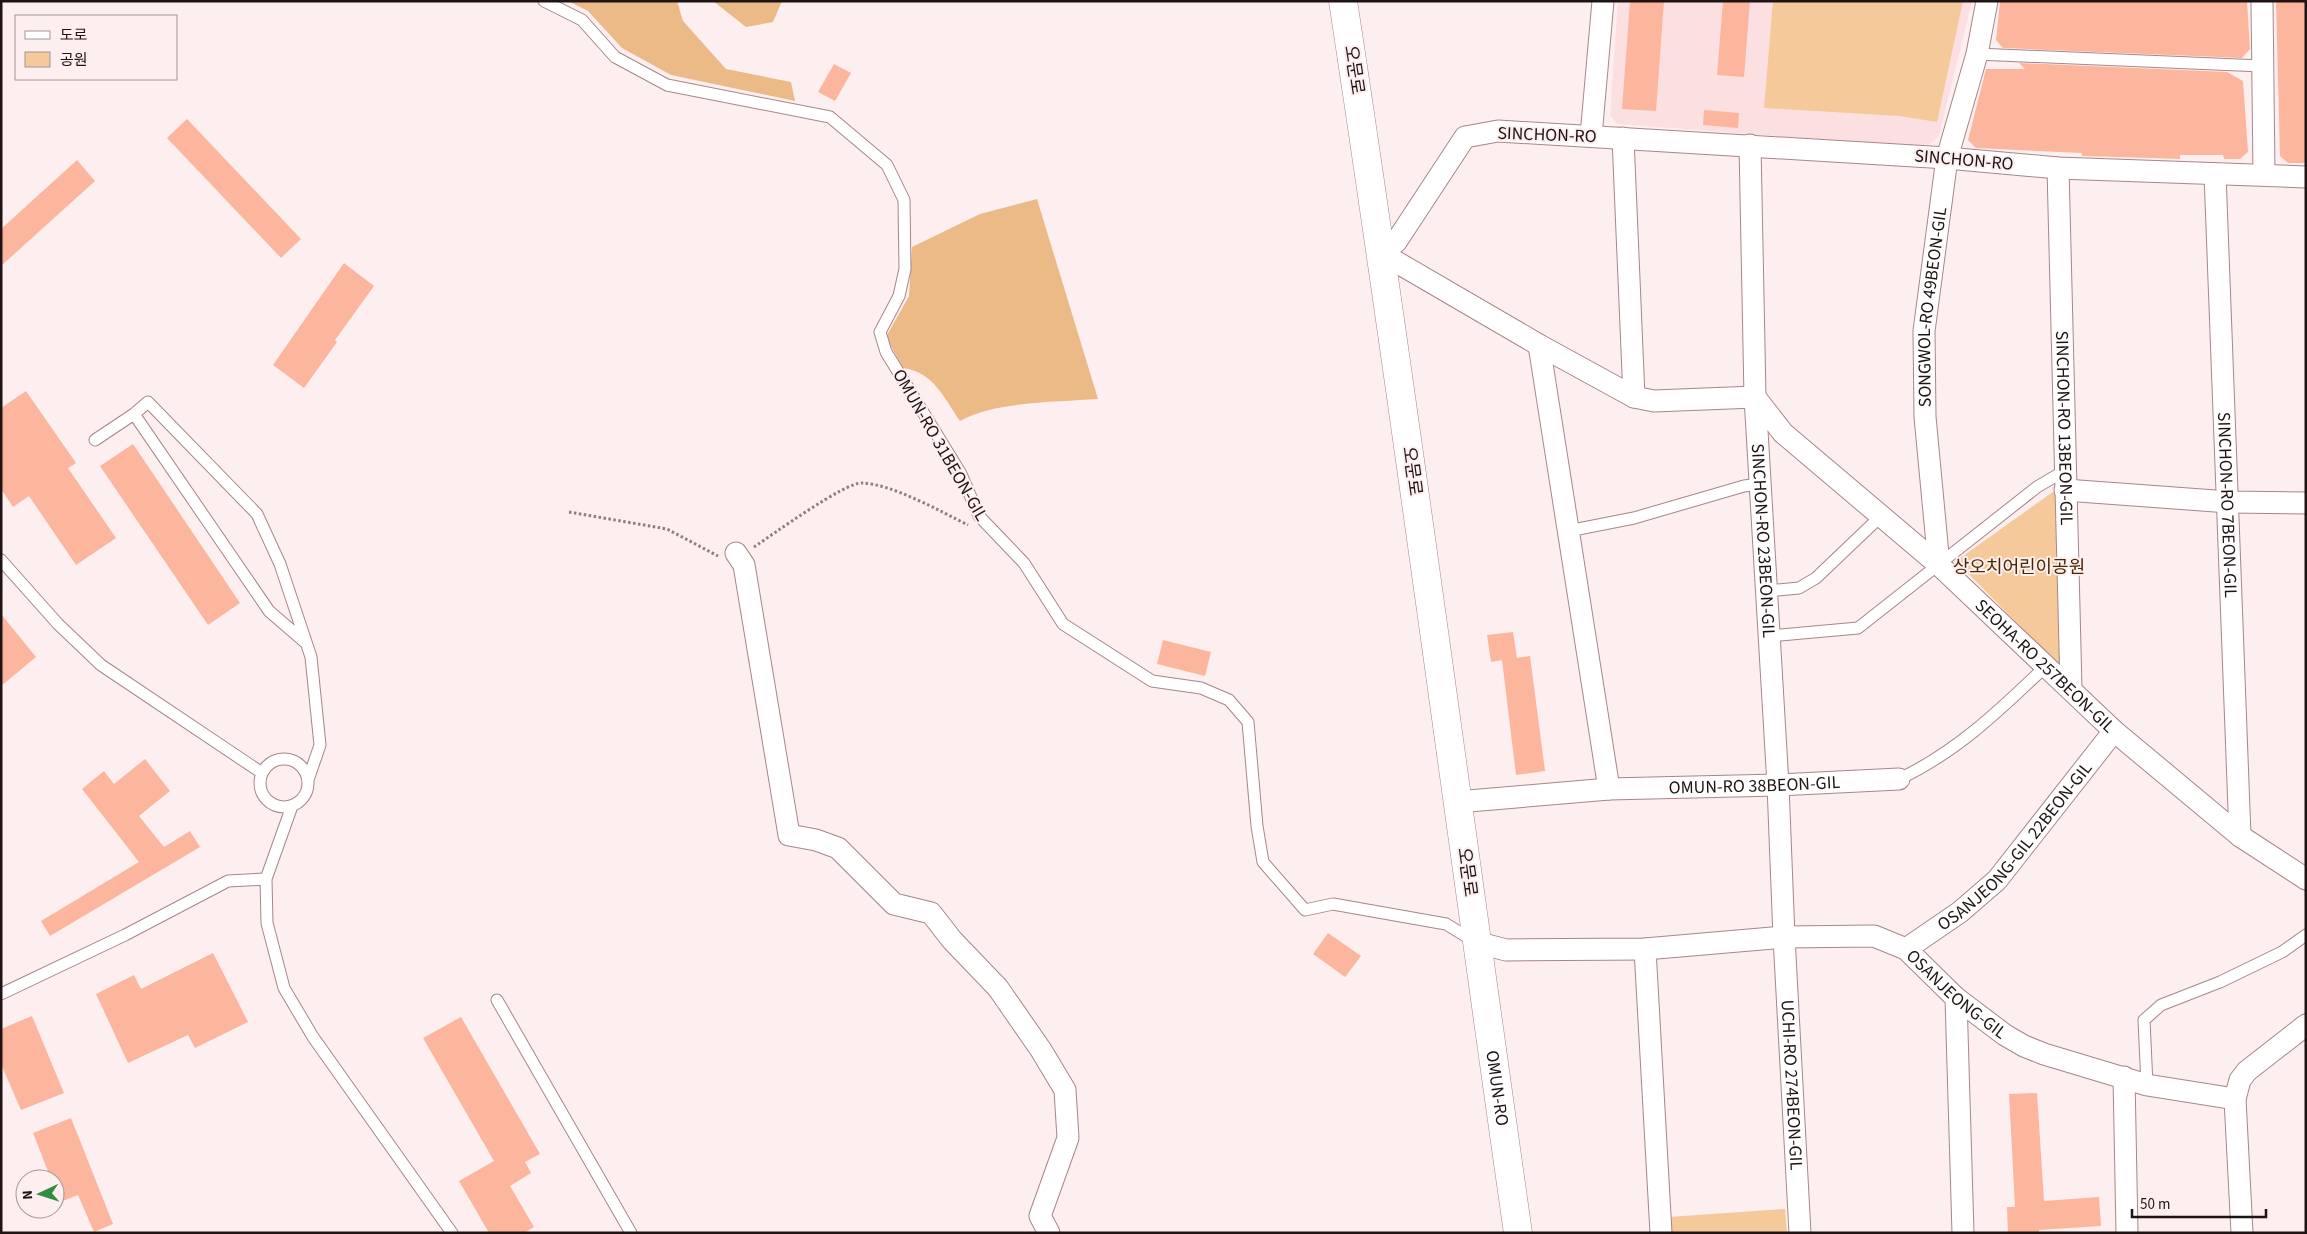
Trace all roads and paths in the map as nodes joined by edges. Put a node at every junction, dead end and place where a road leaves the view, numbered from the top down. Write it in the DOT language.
graph roads {
  1 [pos="544,1"];
  2 [pos="1343,1"];
  3 [pos="1603,1"];
  4 [pos="1988,1"];
  5 [pos="2262,1"];
  6 [pos="1977,54"];
  7 [pos="2262,66"];
  8 [pos="1591,136"];
  9 [pos="1623,138"];
  10 [pos="1750,145"];
  11 [pos="1948,158"];
  12 [pos="2058,168"];
  13 [pos="2215,174"];
  14 [pos="2264,174"];
  15 [pos="2306,177"];
  16 [pos="1381,253"];
  17 [pos="1539,345"];
  18 [pos="1634,397"];
  19 [pos="1755,397"];
  20 [pos="134,414"];
  21 [pos="95,440"];
  22 [pos="2065,481"];
  23 [pos="1760,484"];
  24 [pos="2229,502"];
  25 [pos="2306,503"];
  26 [pos="569,512"];
  27 [pos="1881,516"];
  28 [pos="969,525"];
  29 [pos="1568,531"];
  30 [pos="736,553"];
  31 [pos="1,560"];
  32 [pos="1939,565"];
  33 [pos="1766,591"];
  34 [pos="1769,636"];
  35 [pos="307,644"];
  36 [pos="2046,665"];
  37 [pos="2071,688"];
  38 [pos="2114,731"];
  39 [pos="262,773"];
  40 [pos="1900,779"];
  41 [pos="308,780"];
  42 [pos="1778,785"];
  43 [pos="1609,789"];
  44 [pos="1457,802"];
  45 [pos="292,806"];
  46 [pos="2240,836"];
  47 [pos="266,879"];
  48 [pos="2306,879"];
  49 [pos="2306,935"];
  50 [pos="1784,937"];
  51 [pos="1476,942"];
  52 [pos="1645,949"];
  53 [pos="1906,949"];
  54 [pos="1,994"];
  55 [pos="1956,998"];
  56 [pos="498,1000"];
  57 [pos="2306,1025"];
  58 [pos="2124,1077"];
  59 [pos="2146,1085"];
  60 [pos="2235,1099"];
  61 [pos="452,1233"];
  62 [pos="631,1233"];
  63 [pos="1049,1233"];
  64 [pos="1518,1233"];
  65 [pos="1660,1233"];
  66 [pos="1800,1233"];
  67 [pos="1963,1233"];
  68 [pos="2127,1233"];
  69 [pos="2242,1233"];
  1 -- 51 [label="lane, OMUN-RO 31BEON-GIL"];
  2 -- 16 [label="street, 오문로"];
  3 -- 8 [label="street"];
  4 -- 6 [label="street, SONGWOL-RO 49BEON-GIL"];
  5 -- 7 [label="street"];
  6 -- 7 [label="lane"];
  6 -- 11 [label="street, SONGWOL-RO 49BEON-GIL"];
  7 -- 14 [label="street"];
  8 -- 9 [label="street, SINCHON-RO"];
  8 -- 16 [label="street, SINCHON-RO"];
  9 -- 10 [label="street, SINCHON-RO"];
  9 -- 18 [label="street, SINCHON-RO"];
  10 -- 11 [label="street, SINCHON-RO"];
  10 -- 19 [label="street, SINCHON-RO 23BEON-GIL"];
  11 -- 12 [label="street, SINCHON-RO"];
  11 -- 32 [label="street, SONGWOL-RO 49BEON-GIL"];
  12 -- 13 [label="street, SINCHON-RO"];
  12 -- 22 [label="street, SINCHON-RO 13BEON-GIL"];
  13 -- 14 [label="street, SINCHON-RO"];
  13 -- 24 [label="street, SINCHON-RO 7BEON-GIL"];
  14 -- 15 [label="street, SINCHON-RO"];
  16 -- 17 [label="street"];
  16 -- 44 [label="street, 오문로"];
  17 -- 18 [label="street"];
  17 -- 29 [label="street"];
  18 -- 19 [label="street"];
  19 -- 23 [label="street, SINCHON-RO 23BEON-GIL"];
  19 -- 27 [label="street, SEOHA-RO 257BEON-GIL"];
  20 -- 21 [label="lane"];
  20 -- 35 [label="lane"];
  20 -- 35 [label="lane"];
  22 -- 24 [label="street"];
  22 -- 32 [label="lane"];
  22 -- 37 [label="street, SINCHON-RO 13BEON-GIL"];
  23 -- 29 [label="lane"];
  23 -- 33 [label="street, SINCHON-RO 23BEON-GIL"];
  24 -- 25 [label="street"];
  24 -- 46 [label="street, SINCHON-RO 7BEON-GIL"];
  26 -- 30 [label="path"];
  27 -- 32 [label="street, SEOHA-RO 257BEON-GIL"];
  27 -- 33 [label="lane"];
  28 -- 30 [label="path"];
  29 -- 43 [label="street"];
  30 -- 63 [label="street"];
  31 -- 39 [label="lane"];
  32 -- 34 [label="lane"];
  32 -- 36 [label="street, SEOHA-RO 257BEON-GIL"];
  33 -- 34 [label="street, SINCHON-RO 23BEON-GIL"];
  34 -- 42 [label="street, SINCHON-RO 23BEON-GIL"];
  35 -- 41 [label="lane"];
  36 -- 37 [label="street, SEOHA-RO 257BEON-GIL"];
  36 -- 40 [label="lane"];
  37 -- 38 [label="street, SEOHA-RO 257BEON-GIL"];
  38 -- 46 [label="street, SEOHA-RO 257BEON-GIL"];
  38 -- 53 [label="street, OSANJEONG-GIL 22BEON-GIL"];
  39 -- 41 [label="lane"];
  39 -- 45 [label="lane"];
  40 -- 42 [label="street, OMUN-RO 38BEON-GIL"];
  41 -- 45 [label="lane"];
  42 -- 43 [label="street, OMUN-RO 38BEON-GIL"];
  42 -- 50 [label="street, SINCHON-RO 23BEON-GIL"];
  43 -- 44 [label="street, OMUN-RO 38BEON-GIL"];
  44 -- 51 [label="street, 오문로"];
  45 -- 47 [label="lane"];
  46 -- 48 [label="street, SEOHA-RO 257BEON-GIL"];
  47 -- 54 [label="lane"];
  47 -- 61 [label="lane"];
  49 -- 59 [label="lane"];
  50 -- 52 [label="street, OSANJEONG-GIL"];
  50 -- 53 [label="street, OSANJEONG-GIL"];
  50 -- 66 [label="street, UCHI-RO 274BEON-GIL"];
  51 -- 52 [label="street, OSANJEONG-GIL"];
  51 -- 64 [label="street, OMUN-RO"];
  52 -- 65 [label="street"];
  53 -- 55 [label="street, OSANJEONG-GIL"];
  55 -- 58 [label="street, OSANJEONG-GIL"];
  55 -- 67 [label="street"];
  56 -- 62 [label="lane"];
  57 -- 60 [label="street"];
  58 -- 59 [label="street, OSANJEONG-GIL"];
  58 -- 68 [label="street"];
  59 -- 60 [label="street, OSANJEONG-GIL"];
  60 -- 69 [label="street"];
}
